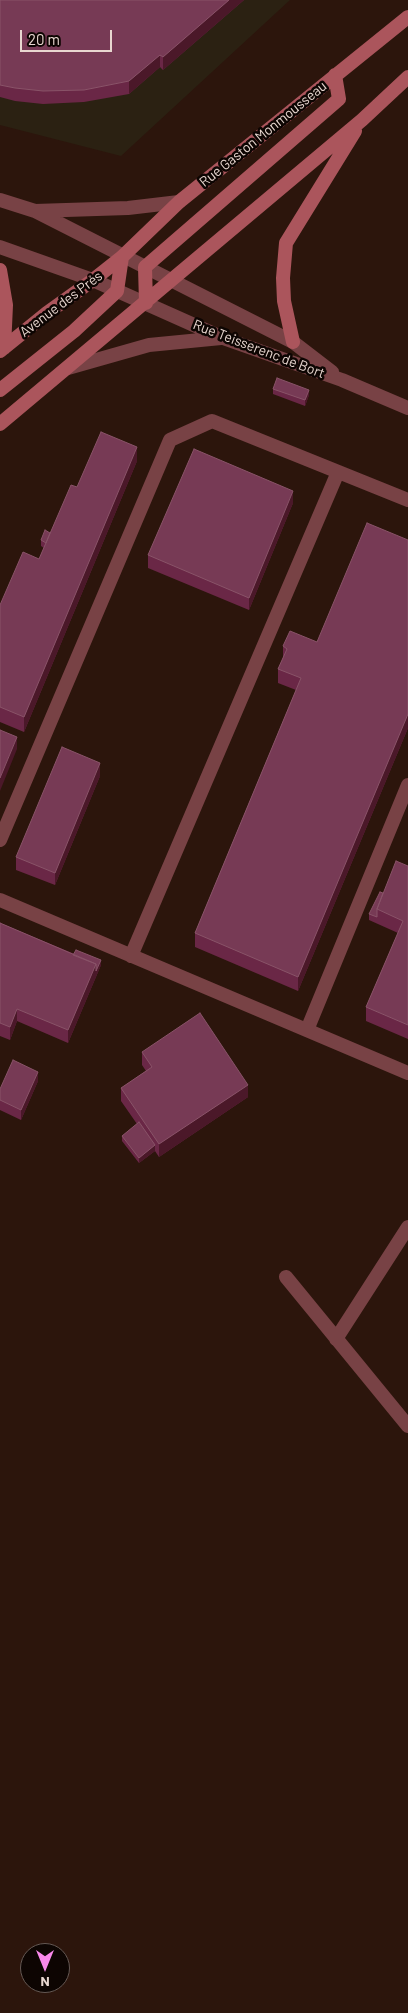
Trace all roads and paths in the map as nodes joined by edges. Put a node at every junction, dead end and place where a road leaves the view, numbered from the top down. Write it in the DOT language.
graph roads {
  1 [pos="408,17"];
  2 [pos="335,75"];
  3 [pos="408,78"];
  4 [pos="362,120"];
  5 [pos="0,200"];
  6 [pos="179,202"];
  7 [pos="35,211"];
  8 [pos="0,247"];
  9 [pos="122,257"];
  10 [pos="145,268"];
  11 [pos="0,270"];
  12 [pos="93,280"];
  13 [pos="173,280"];
  14 [pos="117,291"];
  15 [pos="146,303"];
  16 [pos="223,338"];
  17 [pos="293,342"];
  18 [pos="2,350"];
  19 [pos="68,368"];
  20 [pos="342,380"];
  21 [pos="0,390"];
  22 [pos="408,408"];
  23 [pos="0,424"];
  24 [pos="338,472"];
  25 [pos="408,500"];
  26 [pos="408,785"];
  27 [pos="0,840"];
  28 [pos="0,900"];
  29 [pos="131,956"];
  30 [pos="307,1030"];
  31 [pos="408,1073"];
  32 [pos="408,1227"];
  33 [pos="286,1277"];
  34 [pos="336,1338"];
  35 [pos="408,1426"];
  1 -- 2 [label="main road, Rue Gaston Monmousseau"];
  2 -- 6 [label="main road, Rue Gaston Monmousseau"];
  2 -- 10 [label="main road"];
  3 -- 4 [label="main road"];
  4 -- 13 [label="main road"];
  4 -- 17 [label="main road"];
  5 -- 7 [label="street"];
  6 -- 7 [label="street"];
  6 -- 9 [label="main road, Rue Gaston Monmousseau"];
  7 -- 9 [label="street, Rue Teisserenc de Bort"];
  8 -- 12 [label="street, Rue Teisserenc de Bort"];
  9 -- 10 [label="street, Rue Teisserenc de Bort"];
  9 -- 12 [label="main road, Avenue des Prés"];
  9 -- 14 [label="main road"];
  10 -- 13 [label="street, Rue Teisserenc de Bort"];
  10 -- 15 [label="main road"];
  11 -- 18 [label="main road"];
  12 -- 14 [label="street, Rue Teisserenc de Bort"];
  12 -- 18 [label="main road, Avenue des Prés"];
  13 -- 15 [label="main road"];
  13 -- 17 [label="street, Rue Teisserenc de Bort"];
  14 -- 15 [label="street, Rue Teisserenc de Bort"];
  14 -- 21 [label="main road"];
  15 -- 16 [label="street, Rue Teisserenc de Bort"];
  15 -- 19 [label="main road"];
  16 -- 19 [label="street"];
  16 -- 20 [label="street, Rue Teisserenc de Bort"];
  17 -- 20 [label="street, Rue Teisserenc de Bort"];
  19 -- 23 [label="main road"];
  20 -- 22 [label="street, Rue Teisserenc de Bort"];
  24 -- 25 [label="street"];
  24 -- 27 [label="street"];
  24 -- 29 [label="street"];
  26 -- 30 [label="street"];
  28 -- 29 [label="street"];
  29 -- 30 [label="street"];
  30 -- 31 [label="street"];
  32 -- 34 [label="street"];
  33 -- 34 [label="street"];
  34 -- 35 [label="street"];
}
